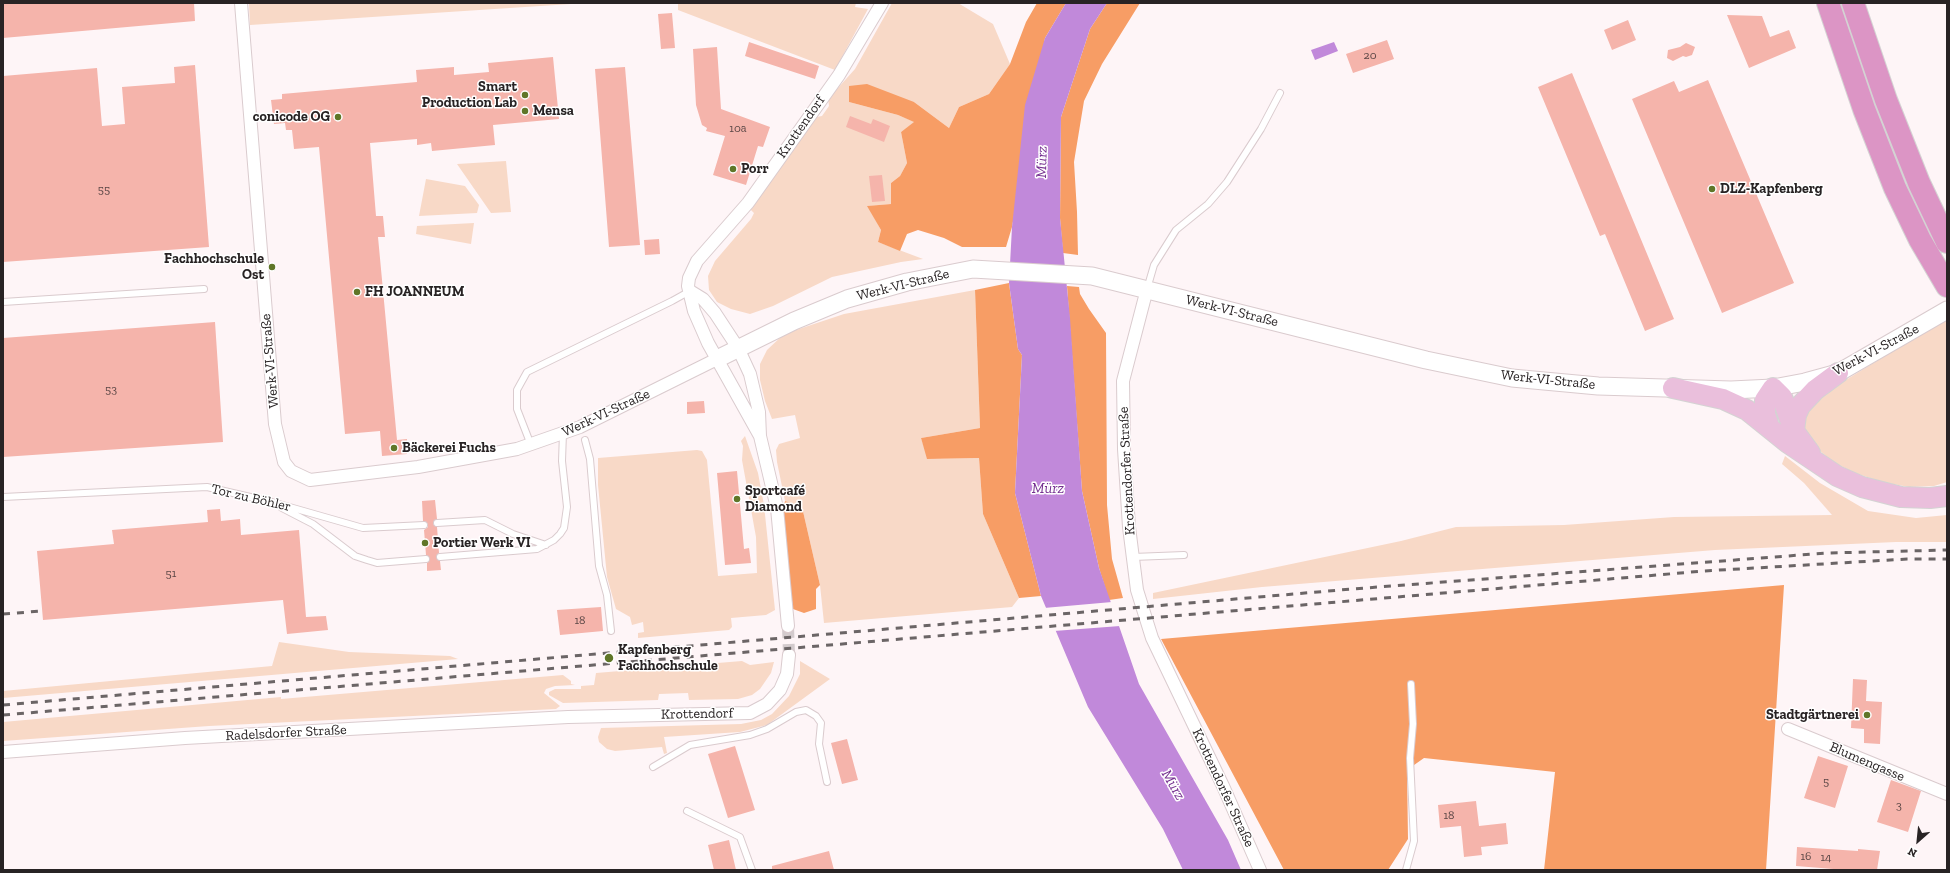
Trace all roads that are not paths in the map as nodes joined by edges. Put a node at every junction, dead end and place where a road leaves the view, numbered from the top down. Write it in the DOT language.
graph roads {
  1 [pos="241,3"];
  2 [pos="882,3"];
  3 [pos="1828,3"];
  4 [pos="1853,3"];
  5 [pos="1280,93"];
  6 [pos="1947,242"];
  7 [pos="1947,286"];
  8 [pos="689,288"];
  9 [pos="204,289"];
  10 [pos="1147,289"];
  11 [pos="3,302"];
  12 [pos="1947,310"];
  13 [pos="738,348"];
  14 [pos="717,359"];
  15 [pos="1838,373"];
  16 [pos="1672,388"];
  17 [pos="1773,388"];
  18 [pos="1770,427"];
  19 [pos="1794,431"];
  20 [pos="563,433"];
  21 [pos="760,436"];
  22 [pos="585,440"];
  23 [pos="531,445"];
  24 [pos="1814,460"];
  25 [pos="1947,496"];
  26 [pos="3,497"];
  27 [pos="272,502"];
  28 [pos="437,523"];
  29 [pos="424,525"];
  30 [pos="546,545"];
  31 [pos="1184,555"];
  32 [pos="440,557"];
  33 [pos="1133,557"];
  34 [pos="426,559"];
  35 [pos="788,626"];
  36 [pos="611,631"];
  37 [pos="789,655"];
  38 [pos="1411,684"];
  39 [pos="568,717"];
  40 [pos="1788,729"];
  41 [pos="3,752"];
  42 [pos="653,768"];
  43 [pos="827,782"];
  44 [pos="1947,794"];
  45 [pos="687,811"];
  46 [pos="752,870"];
  47 [pos="1260,870"];
  48 [pos="1406,870"];
  1 -- 23 [label="street, Werk-VI-Straße"];
  2 -- 8 [label="street, Krottendorf"];
  3 -- 7 [label="highway"];
  4 -- 6 [label="highway"];
  5 -- 10 [label="lane, Krottendorfer Straße"];
  8 -- 13 [label="street, Krottendorf"];
  8 -- 14 [label="street, Krottendorf"];
  8 -- 23 [label="lane"];
  9 -- 11 [label="lane"];
  10 -- 13 [label="main road, Werk-VI-Straße"];
  10 -- 16 [label="main road, Werk-VI-Straße"];
  10 -- 33 [label="street, Krottendorfer Straße"];
  12 -- 15 [label="main road, Werk-VI-Straße"];
  13 -- 14 [label="main road, Werk-VI-Straße"];
  13 -- 21 [label="street, Krottendorf"];
  14 -- 20 [label="street, Werk-VI-Straße"];
  14 -- 21 [label="street, Krottendorf"];
  15 -- 17 [label="main road, Werk-VI-Straße"];
  15 -- 19 [label="main road"];
  16 -- 17 [label="main road, Werk-VI-Straße"];
  16 -- 18 [label="main road"];
  17 -- 18 [label="main road"];
  17 -- 19 [label="main road"];
  18 -- 24 [label="main road"];
  19 -- 24 [label="main road"];
  20 -- 23 [label="street, Werk-VI-Straße"];
  20 -- 30 [label="lane"];
  21 -- 35 [label="street, Krottendorf"];
  22 -- 36 [label="lane"];
  24 -- 25 [label="main road"];
  26 -- 27 [label="lane, Tor zu Böhler"];
  27 -- 29 [label="lane, Tor zu Böhler"];
  27 -- 34 [label="lane"];
  28 -- 30 [label="lane"];
  30 -- 32 [label="lane"];
  31 -- 33 [label="lane"];
  33 -- 47 [label="street, Krottendorfer Straße"];
  37 -- 39 [label="street, Krottendorf"];
  38 -- 48 [label="lane"];
  39 -- 41 [label="street, Radelsdorfer Straße"];
  40 -- 44 [label="street, Blumengasse"];
  42 -- 43 [label="lane"];
  45 -- 46 [label="lane"];
}
